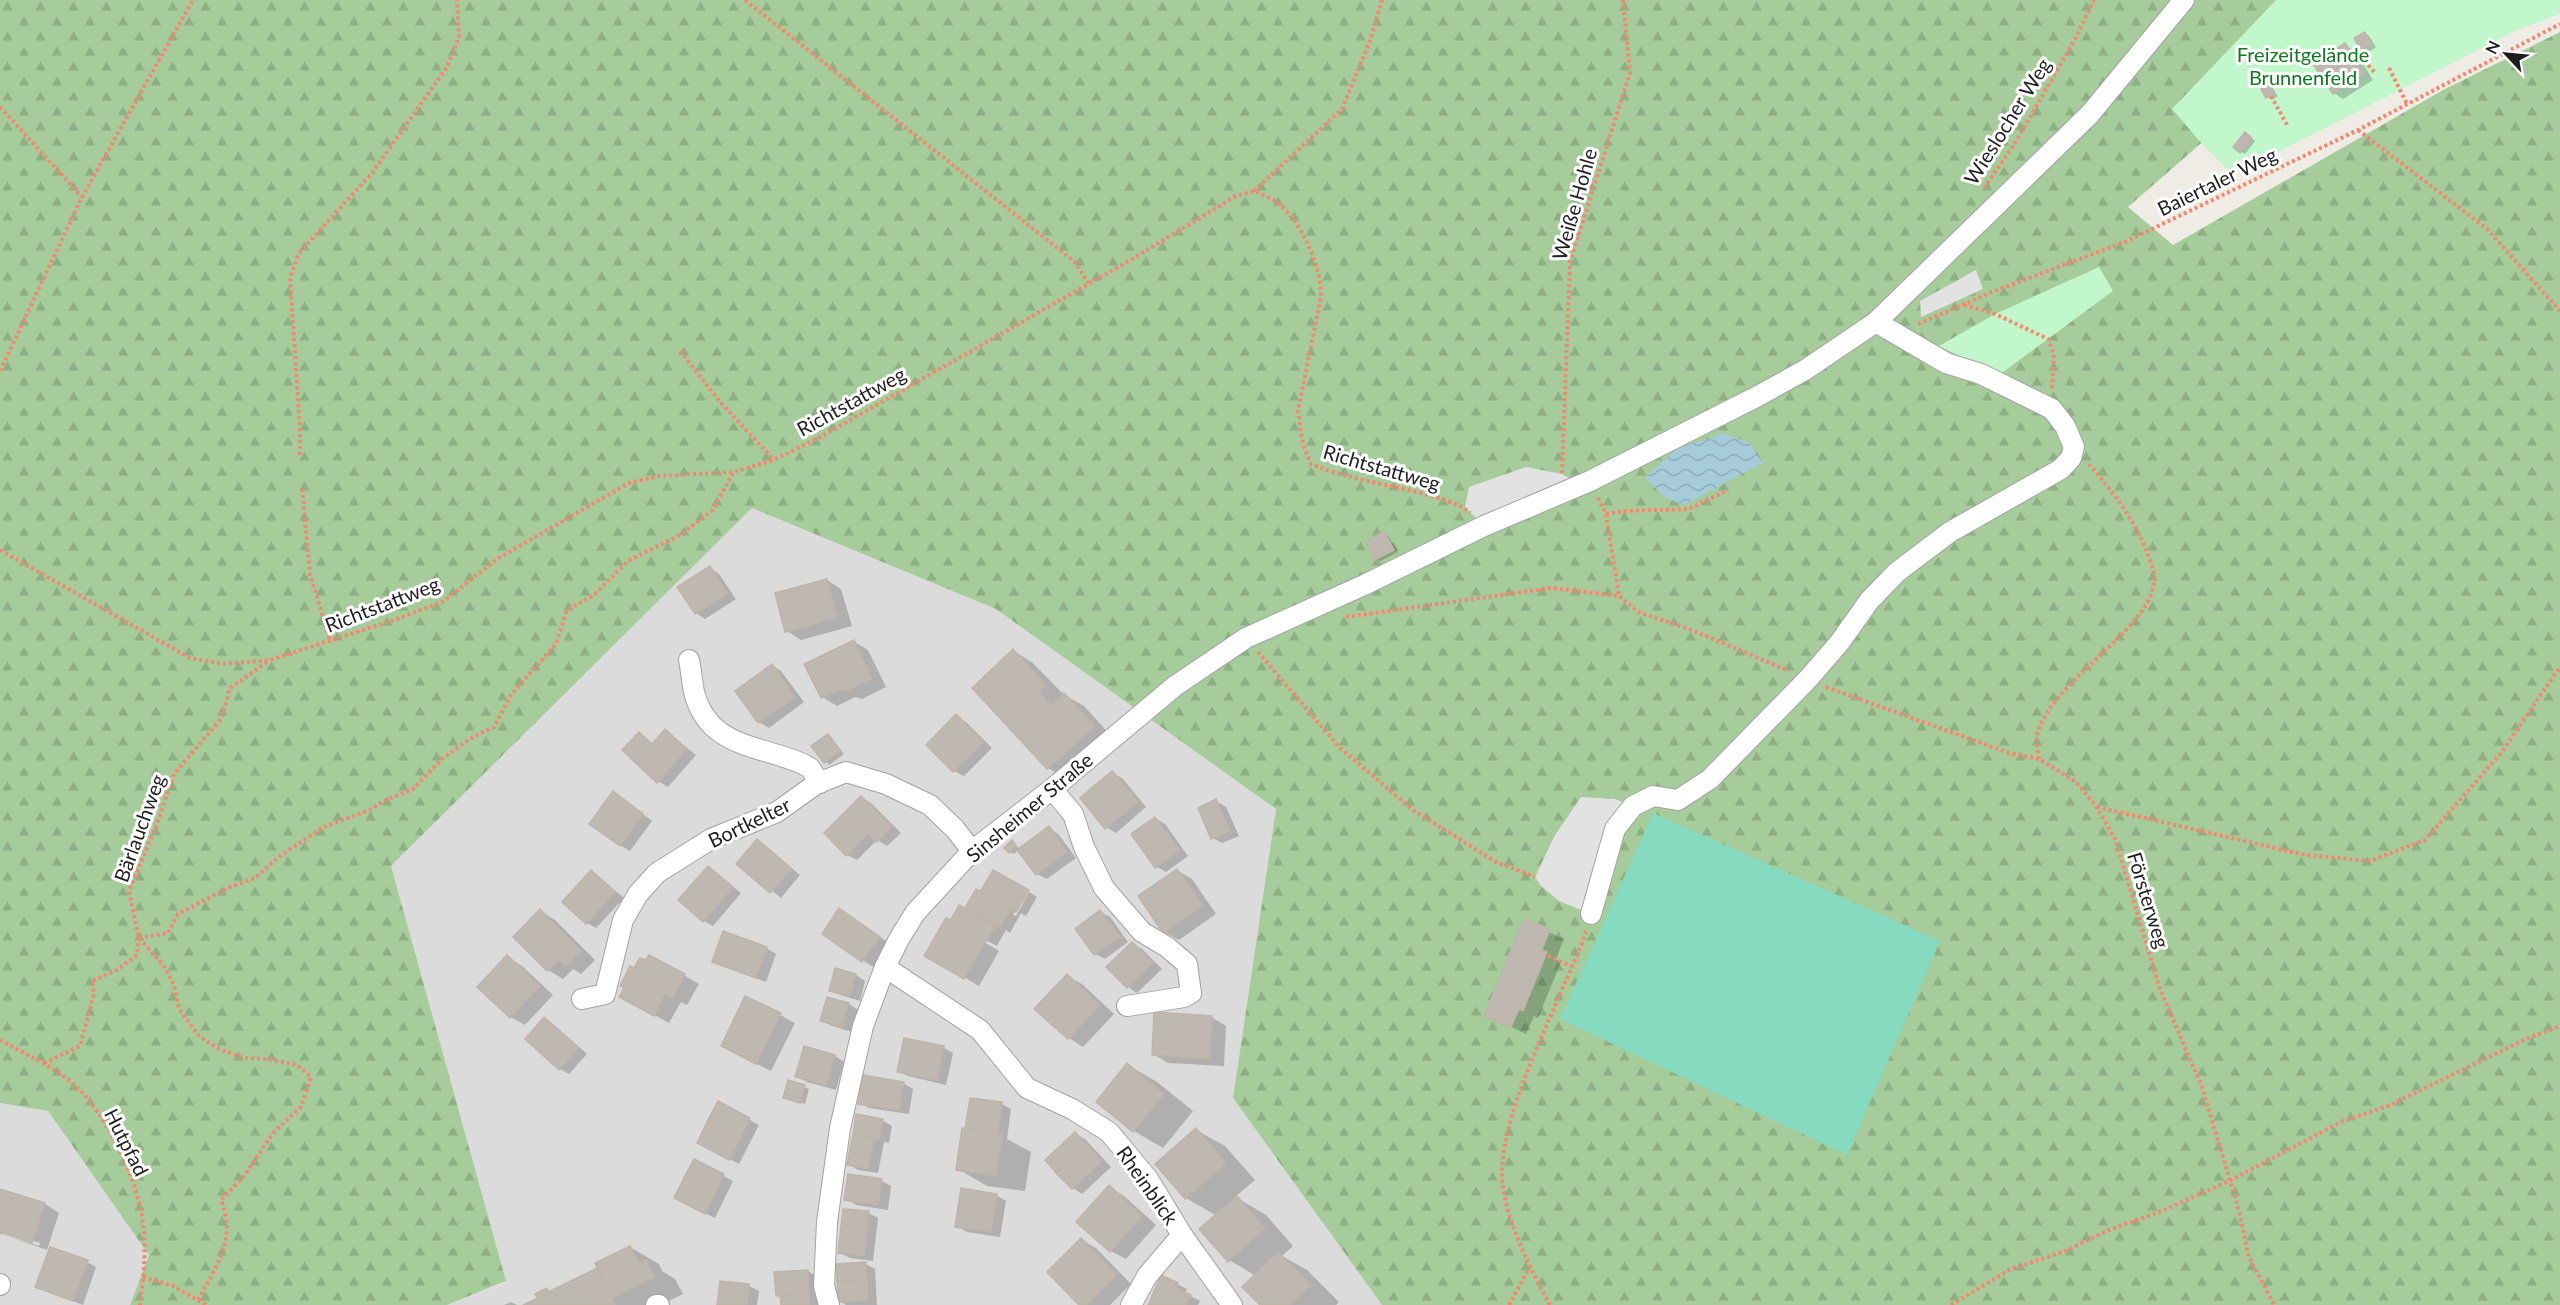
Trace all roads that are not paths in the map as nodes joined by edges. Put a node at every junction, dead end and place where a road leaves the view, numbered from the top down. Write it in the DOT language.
graph roads {
  1 [pos="2184,0"];
  2 [pos="1876,322"];
  3 [pos="689,660"];
  4 [pos="820,783"];
  5 [pos="1052,789"];
  6 [pos="972,851"];
  7 [pos="1591,914"];
  8 [pos="885,967"];
  9 [pos="582,999"];
  10 [pos="1127,1006"];
  11 [pos="1182,1235"];
  12 [pos="829,1305"];
  13 [pos="1131,1305"];
  14 [pos="1232,1305"];
  1 -- 2 [label="street, Sinsheimer Straße"];
  2 -- 5 [label="street, Sinsheimer Straße"];
  2 -- 7 [label="street"];
  3 -- 4 [label="street"];
  4 -- 6 [label="street, Bortkelter"];
  4 -- 9 [label="street, Bortkelter"];
  5 -- 6 [label="street, Sinsheimer Straße"];
  5 -- 10 [label="street"];
  6 -- 8 [label="street, Sinsheimer Straße"];
  8 -- 11 [label="street, Rheinblick"];
  8 -- 12 [label="street, Sinsheimer Straße"];
  11 -- 13 [label="street, Rheinblick"];
  11 -- 14 [label="street, Rheinblick"];
}
